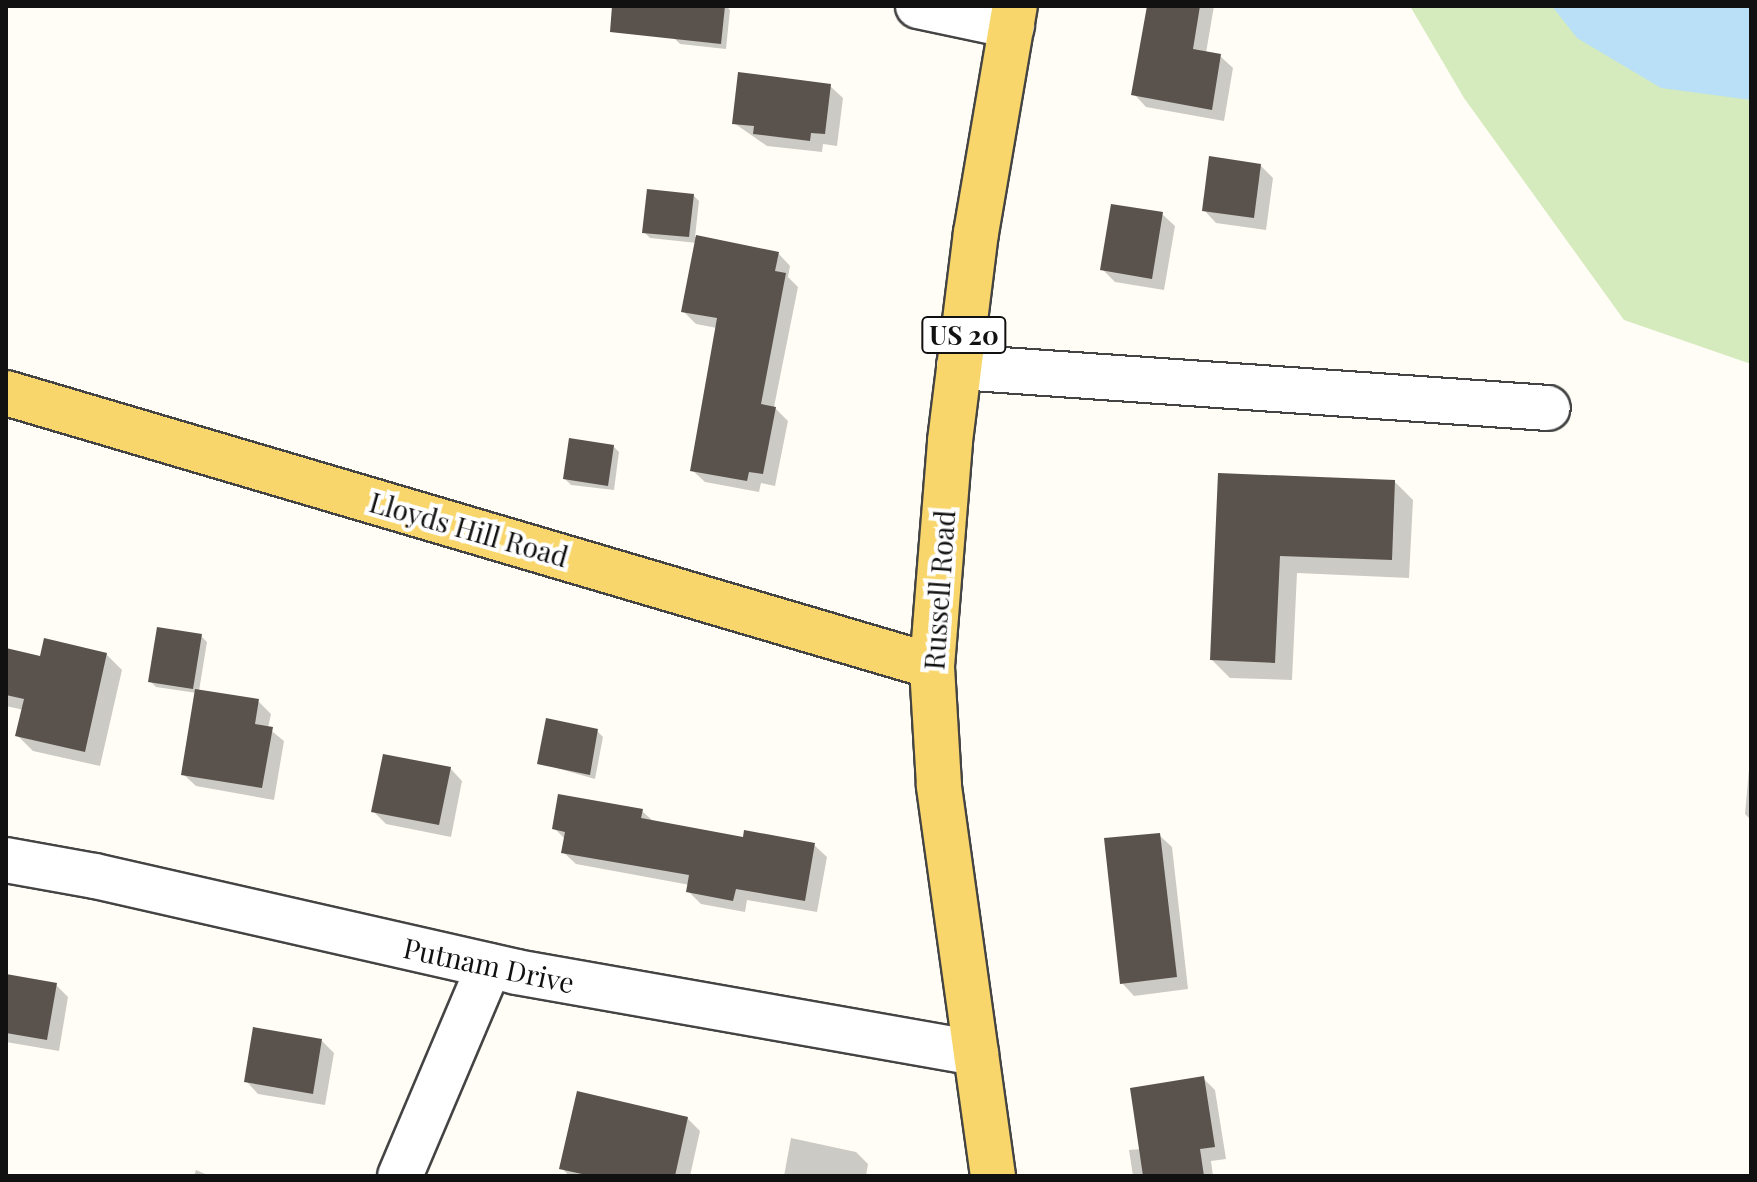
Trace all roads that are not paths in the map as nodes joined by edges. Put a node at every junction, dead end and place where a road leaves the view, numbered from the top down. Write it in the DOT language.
graph roads {
  1 [pos="918,6"];
  2 [pos="1014,16"];
  3 [pos="959,367"];
  4 [pos="6,393"];
  5 [pos="1548,408"];
  6 [pos="932,666"];
  7 [pos="6,860"];
  8 [pos="489,966"];
  9 [pos="976,1053"];
  10 [pos="400,1176"];
  11 [pos="993,1176"];
  1 -- 2 [label="street"];
  2 -- 3 [label="main road, Russell Road / US 20"];
  3 -- 5 [label="street"];
  3 -- 6 [label="main road, Russell Road / US 20"];
  4 -- 6 [label="main road, Lloyds Hill Road"];
  6 -- 9 [label="main road, Russell Road / US 20"];
  7 -- 8 [label="street, Putnam Drive"];
  8 -- 9 [label="street, Putnam Drive"];
  8 -- 10 [label="street"];
  9 -- 11 [label="main road, Russell Road / US 20"];
}
